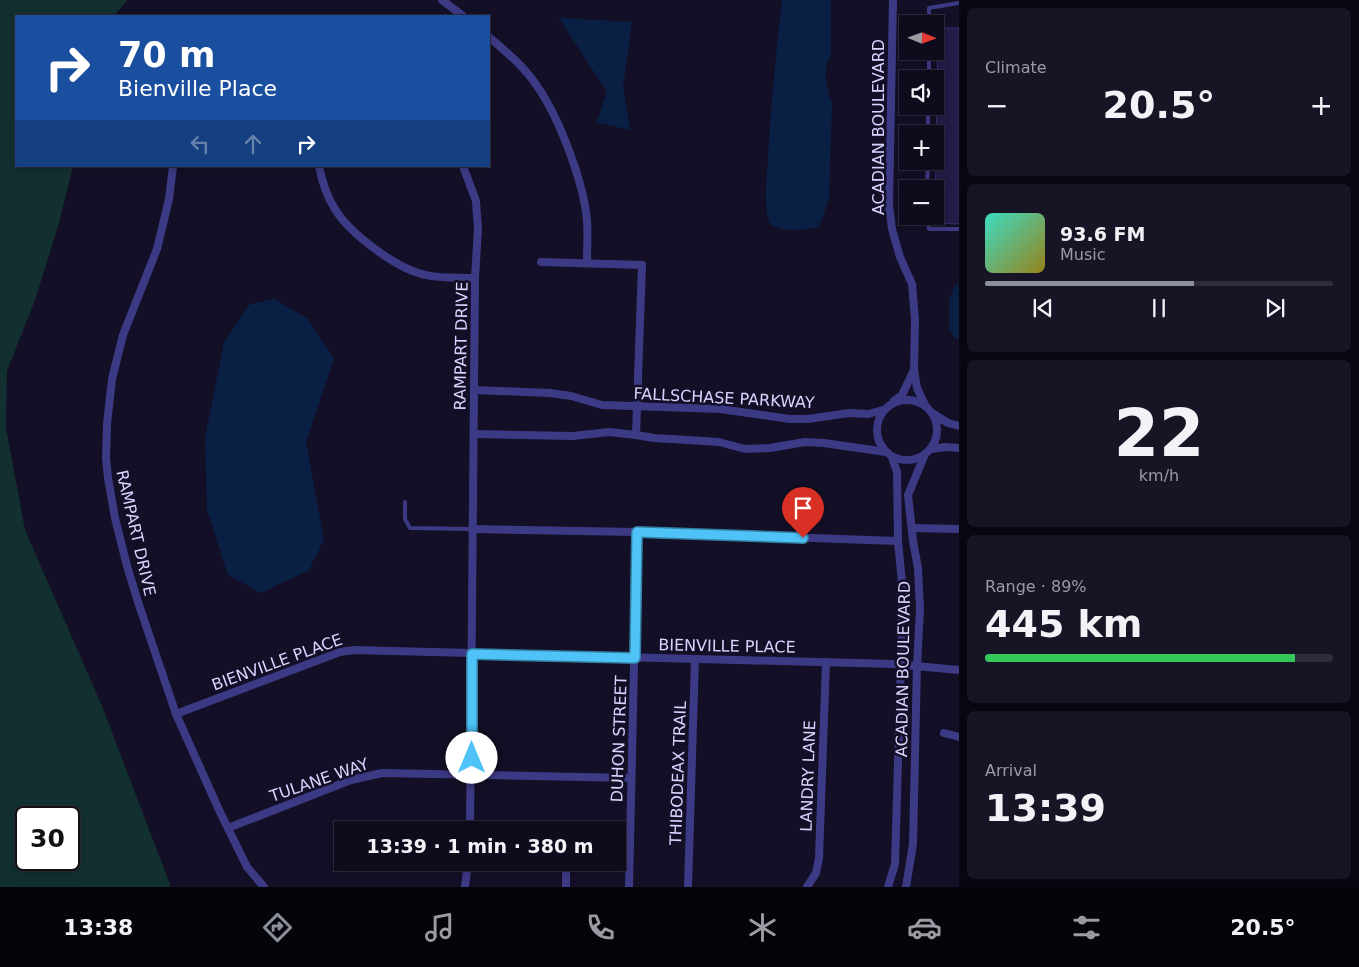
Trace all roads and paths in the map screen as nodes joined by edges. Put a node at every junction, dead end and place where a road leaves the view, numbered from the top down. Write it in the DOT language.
graph roads {
  1 [pos="442,0"];
  2 [pos="893,0"];
  3 [pos="959,4"];
  4 [pos="462,15"];
  5 [pos="929,15"];
  6 [pos="490,38"];
  7 [pos="173,167"];
  8 [pos="319,167"];
  9 [pos="463,167"];
  10 [pos="928,225"];
  11 [pos="959,229"];
  12 [pos="541,262"];
  13 [pos="587,263"];
  14 [pos="475,278"];
  15 [pos="914,370"];
  16 [pos="474,390"];
  17 [pos="892,403"];
  18 [pos="925,405"];
  19 [pos="636,407"];
  20 [pos="883,410"];
  21 [pos="932,413"];
  22 [pos="959,426"];
  23 [pos="474,434"];
  24 [pos="636,435"];
  25 [pos="959,448"];
  26 [pos="928,451"];
  27 [pos="889,454"];
  28 [pos="405,502"];
  29 [pos="912,528"];
  30 [pos="473,529"];
  31 [pos="959,529"];
  32 [pos="637,532"];
  33 [pos="898,541"];
  34 [pos="472,654"];
  35 [pos="635,658"];
  36 [pos="695,659"];
  37 [pos="826,662"];
  38 [pos="900,665"];
  39 [pos="917,666"];
  40 [pos="959,670"];
  41 [pos="176,714"];
  42 [pos="944,733"];
  43 [pos="959,737"];
  44 [pos="472,775"];
  45 [pos="631,778"];
  46 [pos="470,821"];
  47 [pos="228,828"];
  48 [pos="626,849"];
  49 [pos="630,849"];
  50 [pos="467,871"];
  51 [pos="566,871"];
  52 [pos="264,887"];
  53 [pos="466,887"];
  54 [pos="566,887"];
  55 [pos="629,887"];
  56 [pos="688,887"];
  57 [pos="808,887"];
  58 [pos="888,887"];
  59 [pos="906,887"];
  1 -- 4 [label="street"];
  2 -- 15 [label="street, ACADIAN BOULEVARD"];
  3 -- 5 [label="lane"];
  6 -- 13 [label="street"];
  7 -- 41 [label="street, RAMPART DRIVE"];
  8 -- 14 [label="street"];
  9 -- 14 [label="street, RAMPART DRIVE"];
  10 -- 11 [label="lane"];
  12 -- 13 [label="street"];
  13 -- 19 [label="street"];
  14 -- 16 [label="street, RAMPART DRIVE"];
  15 -- 17 [label="street, ACADIAN BOULEVARD"];
  15 -- 18 [label="street, ACADIAN BOULEVARD"];
  16 -- 19 [label="street, FALLSCHASE PARKWAY"];
  16 -- 23 [label="street, RAMPART DRIVE"];
  17 -- 18 [label="street"];
  17 -- 20 [label="street"];
  18 -- 21 [label="street"];
  19 -- 20 [label="street, FALLSCHASE PARKWAY"];
  19 -- 24 [label="street"];
  20 -- 27 [label="street"];
  21 -- 22 [label="street"];
  21 -- 26 [label="street"];
  23 -- 24 [label="street"];
  23 -- 30 [label="street, RAMPART DRIVE"];
  24 -- 27 [label="street"];
  25 -- 26 [label="street"];
  26 -- 27 [label="street"];
  26 -- 29 [label="street, ACADIAN BOULEVARD"];
  27 -- 33 [label="street, ACADIAN BOULEVARD"];
  28 -- 30 [label="lane"];
  29 -- 31 [label="street"];
  29 -- 39 [label="street, ACADIAN BOULEVARD"];
  30 -- 32 [label="street"];
  30 -- 34 [label="street, RAMPART DRIVE"];
  32 -- 33 [label="street"];
  32 -- 35 [label="street, DUHON STREET"];
  33 -- 38 [label="street, ACADIAN BOULEVARD"];
  34 -- 35 [label="street, BIENVILLE PLACE"];
  34 -- 41 [label="street, BIENVILLE PLACE"];
  34 -- 44 [label="street, RAMPART DRIVE"];
  35 -- 36 [label="street, BIENVILLE PLACE"];
  35 -- 45 [label="street, DUHON STREET"];
  36 -- 37 [label="street, BIENVILLE PLACE"];
  36 -- 56 [label="street, THIBODEAX TRAIL"];
  37 -- 38 [label="street, BIENVILLE PLACE"];
  37 -- 57 [label="street, LANDRY LANE"];
  38 -- 39 [label="street, BIENVILLE PLACE"];
  38 -- 58 [label="street, ACADIAN BOULEVARD"];
  39 -- 40 [label="street, BIENVILLE PLACE"];
  39 -- 59 [label="street, ACADIAN BOULEVARD"];
  41 -- 47 [label="street, RAMPART DRIVE"];
  42 -- 43 [label="street"];
  44 -- 45 [label="street, TULANE WAY"];
  44 -- 46 [label="street, RAMPART DRIVE"];
  44 -- 47 [label="street, TULANE WAY"];
  45 -- 49 [label="street, DUHON STREET"];
  47 -- 52 [label="street, RAMPART DRIVE"];
  48 -- 49 [label="street"];
  49 -- 55 [label="street, DUHON STREET"];
  50 -- 53 [label="street"];
  51 -- 54 [label="street"];
}
